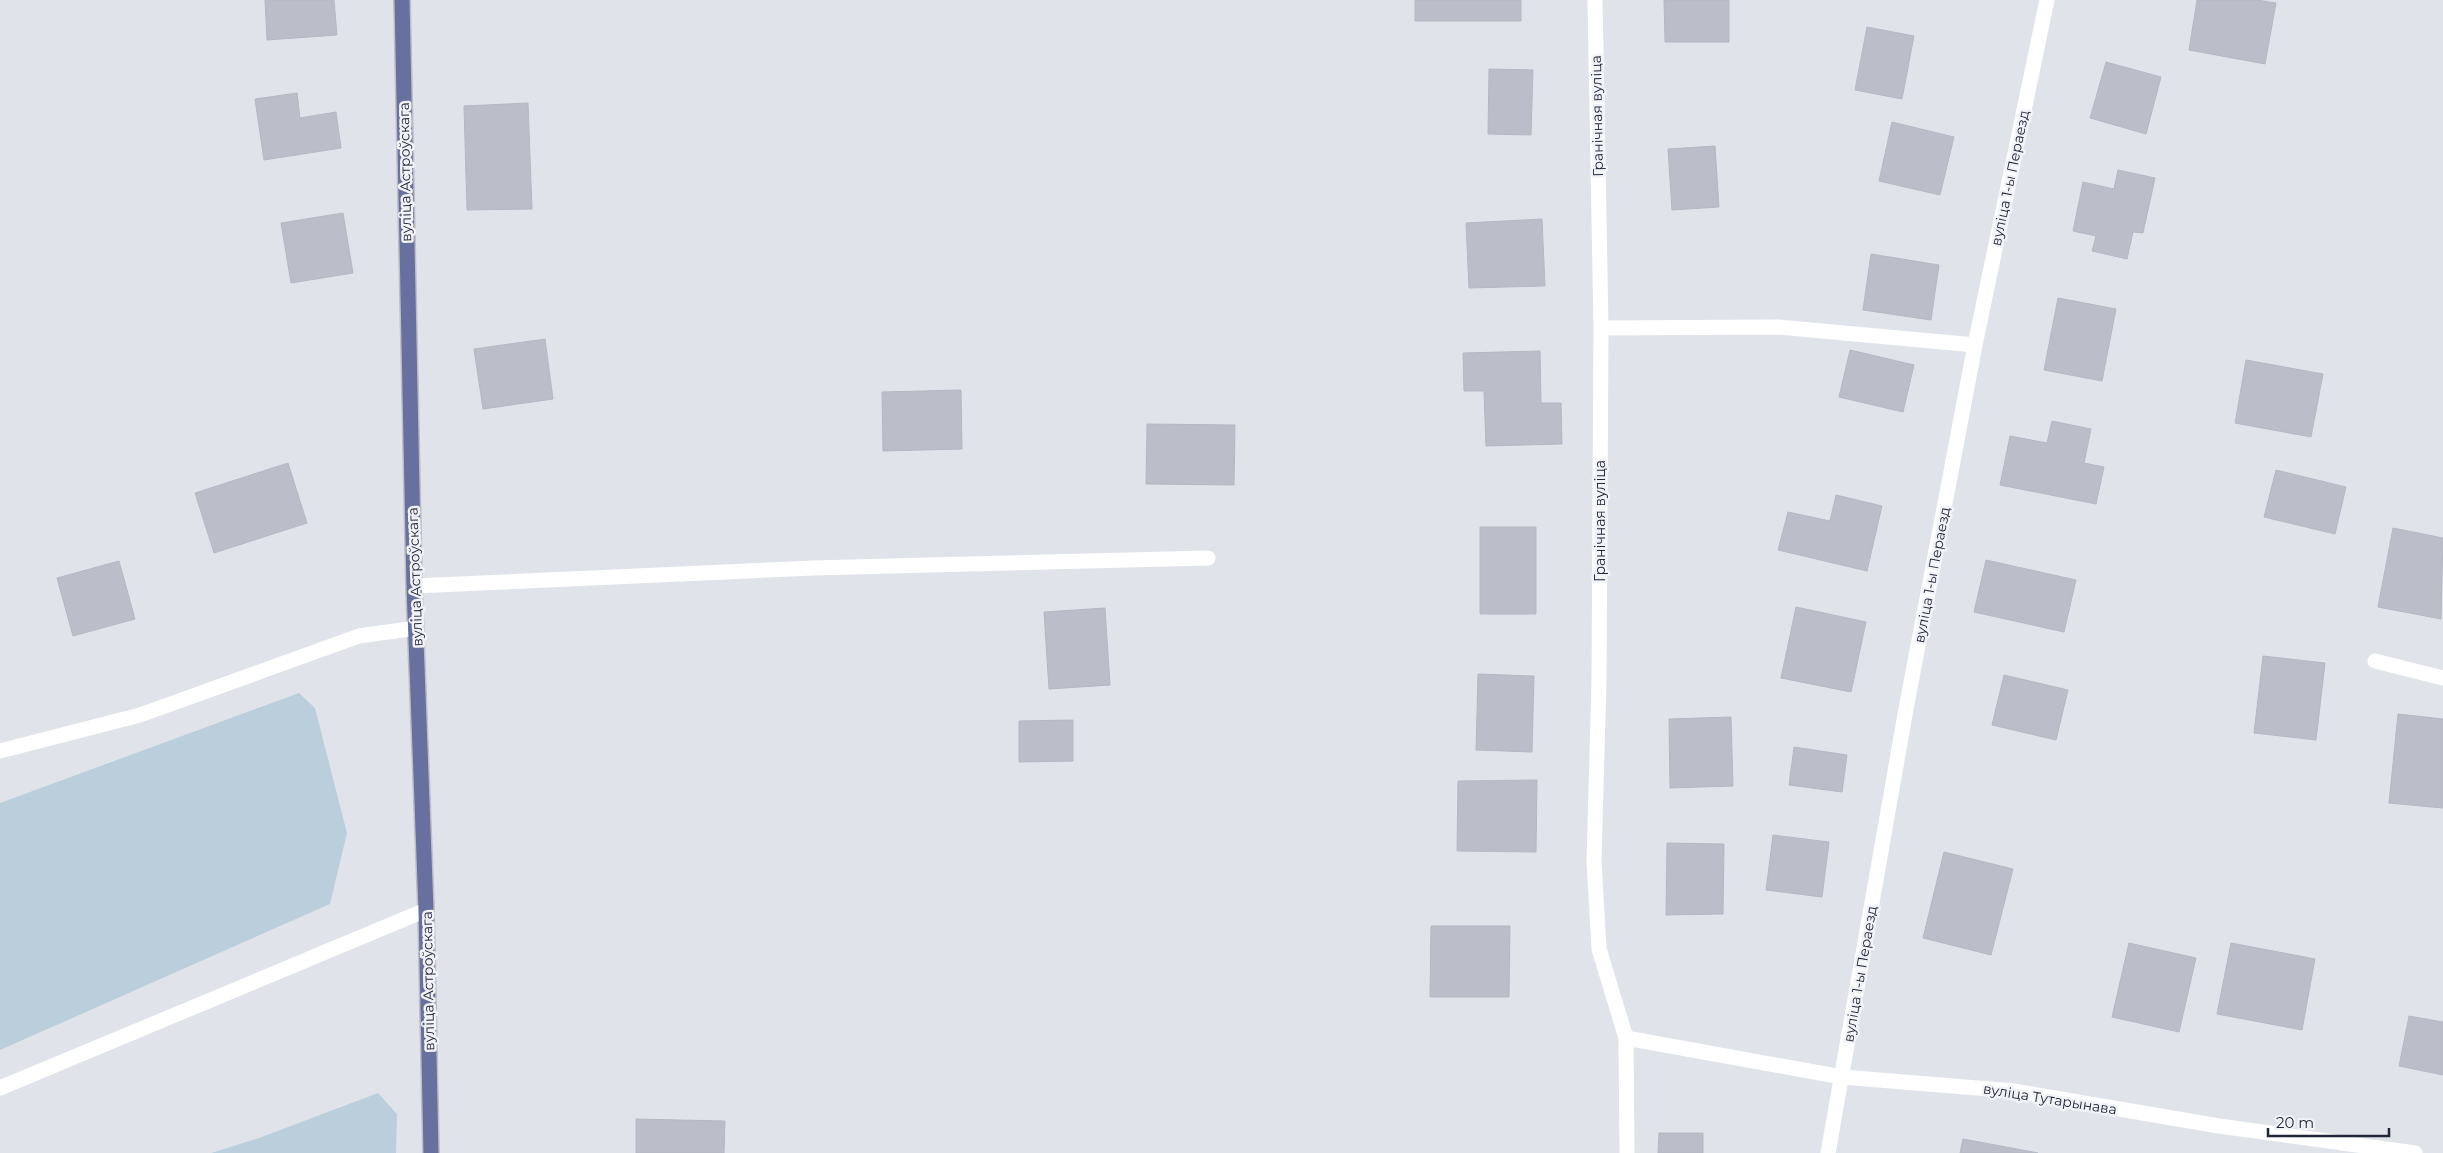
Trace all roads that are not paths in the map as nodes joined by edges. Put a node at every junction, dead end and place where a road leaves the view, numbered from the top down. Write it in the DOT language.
graph roads {
  1 [pos="402,0"];
  2 [pos="1595,0"];
  3 [pos="2047,0"];
  4 [pos="1601,328"];
  5 [pos="1975,346"];
  6 [pos="1208,558"];
  7 [pos="414,586"];
  8 [pos="416,628"];
  9 [pos="2375,661"];
  10 [pos="2443,678"];
  11 [pos="0,751"];
  12 [pos="426,910"];
  13 [pos="1626,1038"];
  14 [pos="1842,1077"];
  15 [pos="0,1088"];
  16 [pos="431,1153"];
  17 [pos="1627,1153"];
  18 [pos="1828,1153"];
  19 [pos="2416,1153"];
  1 -- 7 [label="main road, вуліца Астроўскага"];
  2 -- 4 [label="street, Гранічная вуліца"];
  3 -- 5 [label="street, вуліца 1-ы Пераезд"];
  4 -- 5 [label="street"];
  4 -- 13 [label="street, Гранічная вуліца"];
  5 -- 14 [label="street, вуліца 1-ы Пераезд"];
  6 -- 7 [label="street"];
  7 -- 8 [label="main road, вуліца Астроўскага"];
  8 -- 11 [label="street"];
  8 -- 12 [label="main road, вуліца Астроўскага"];
  9 -- 10 [label="street"];
  12 -- 15 [label="street"];
  12 -- 16 [label="main road, вуліца Астроўскага"];
  13 -- 14 [label="street, вуліца Тутарынава"];
  13 -- 17 [label="street, Гранічная вуліца"];
  14 -- 18 [label="street, вуліца 1-ы Пераезд"];
  14 -- 19 [label="street, вуліца Тутарынава"];
}
